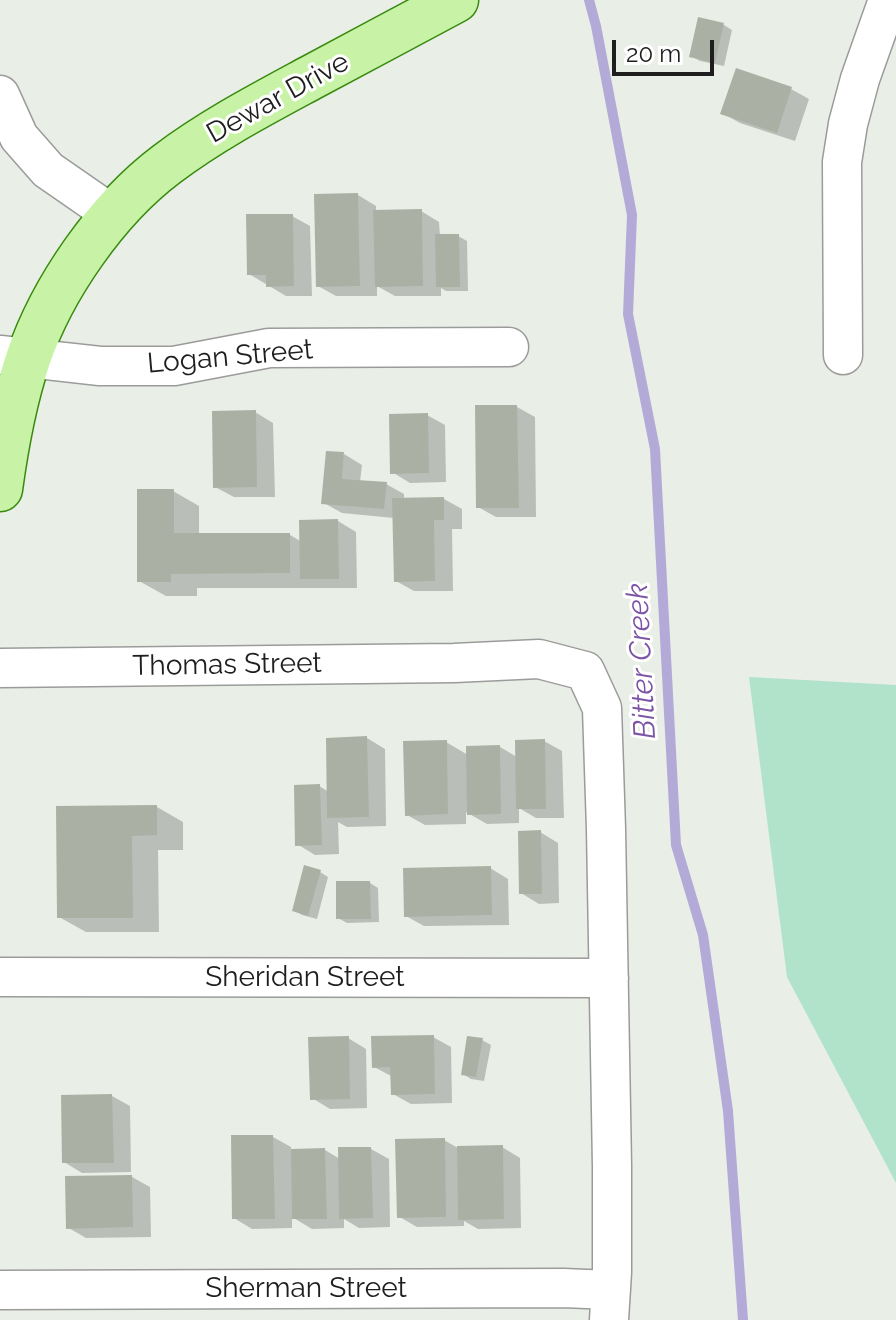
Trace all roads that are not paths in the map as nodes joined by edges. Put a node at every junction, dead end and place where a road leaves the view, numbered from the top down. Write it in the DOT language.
graph roads {
  1 [pos="456,0"];
  2 [pos="888,0"];
  3 [pos="0,95"];
  4 [pos="113,215"];
  5 [pos="509,347"];
  6 [pos="843,355"];
  7 [pos="14,356"];
  8 [pos="0,489"];
  9 [pos="0,668"];
  10 [pos="0,977"];
  11 [pos="609,978"];
  12 [pos="0,1290"];
  13 [pos="610,1305"];
  1 -- 4 [label="main road, Dewar Drive"];
  2 -- 6 [label="street"];
  3 -- 4 [label="street"];
  4 -- 7 [label="main road, Dewar Drive"];
  5 -- 7 [label="street, Logan Street"];
  7 -- 8 [label="main road, Dewar Drive"];
  9 -- 11 [label="street, Thomas Street"];
  10 -- 11 [label="street, Sheridan Street"];
  11 -- 13 [label="street"];
  12 -- 13 [label="street, Sherman Street"];
}
